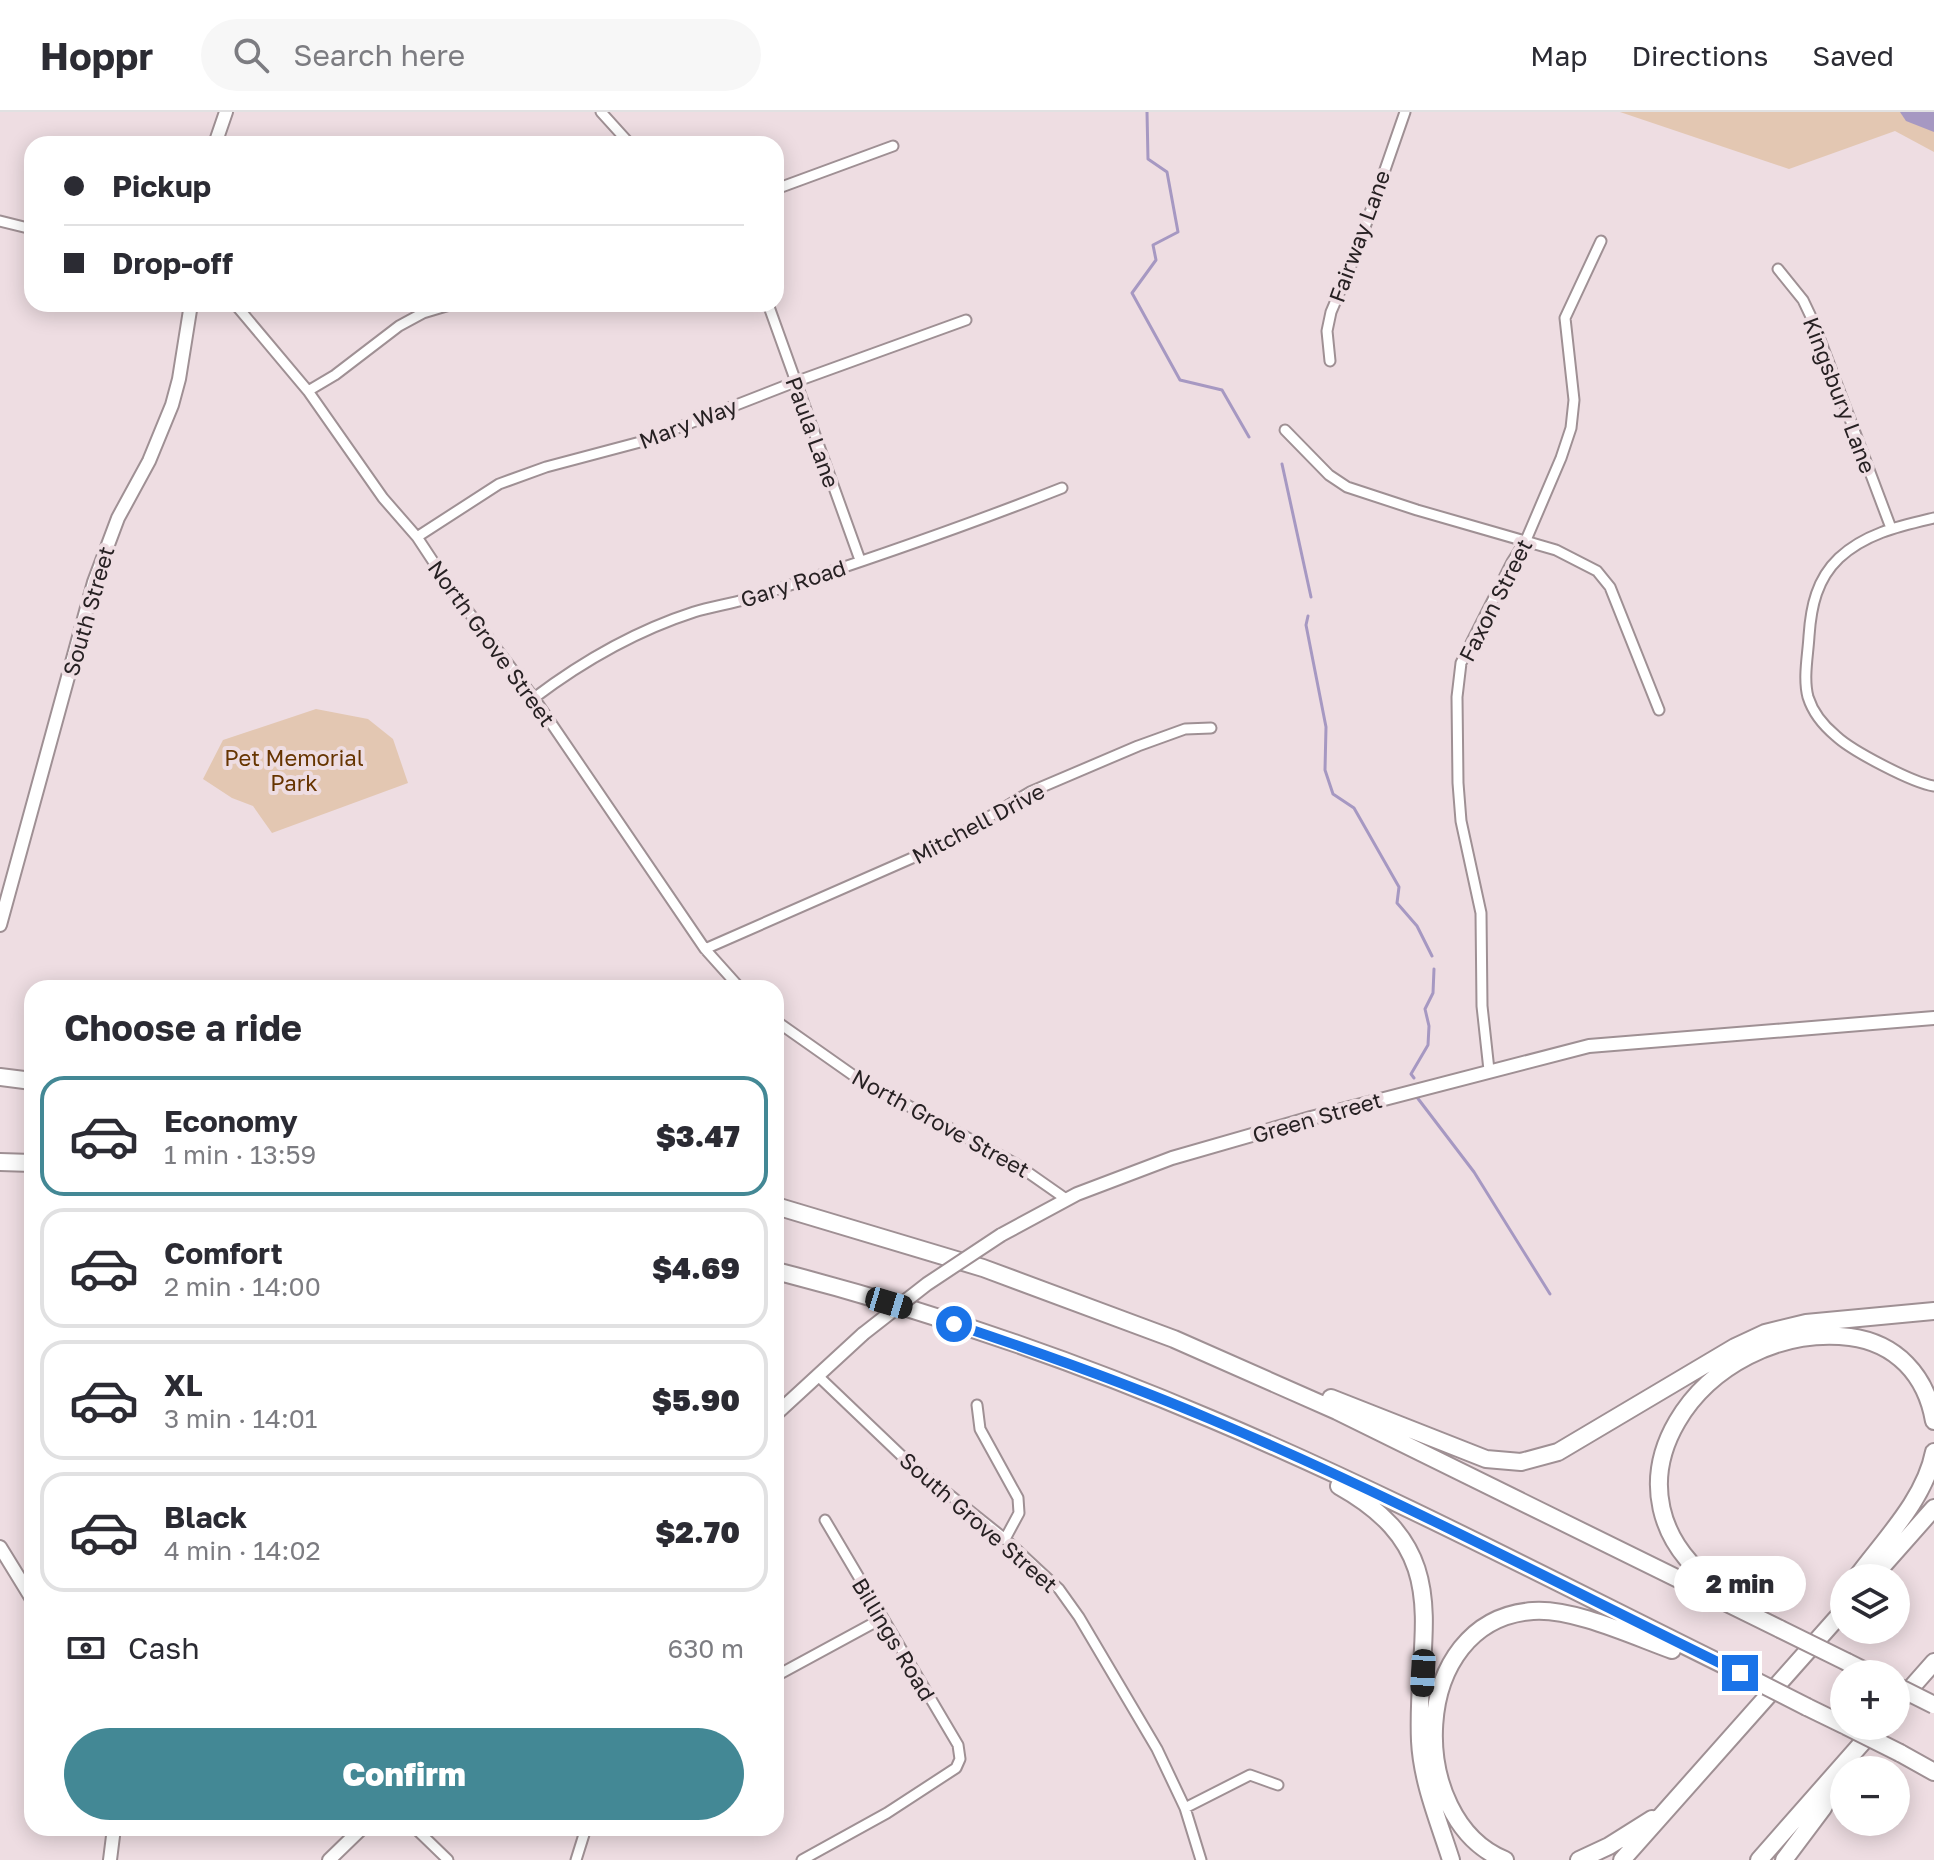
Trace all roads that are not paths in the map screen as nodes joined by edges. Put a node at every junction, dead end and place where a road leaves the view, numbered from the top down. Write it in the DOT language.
graph roads {
  1 [pos="226,112"];
  2 [pos="601,112"];
  3 [pos="1405,112"];
  4 [pos="218,136"];
  5 [pos="623,136"];
  6 [pos="893,146"];
  7 [pos="784,186"];
  8 [pos="0,221"];
  9 [pos="24,227"];
  10 [pos="1601,241"];
  11 [pos="1778,269"];
  12 [pos="190,312"];
  13 [pos="242,312"];
  14 [pos="426,312"];
  15 [pos="771,312"];
  16 [pos="966,320"];
  17 [pos="1330,361"];
  18 [pos="795,382"];
  19 [pos="308,391"];
  20 [pos="1285,430"];
  21 [pos="1062,488"];
  22 [pos="1934,518"];
  23 [pos="1891,528"];
  24 [pos="417,537"];
  25 [pos="1526,540"];
  26 [pos="860,560"];
  27 [pos="534,698"];
  28 [pos="1659,710"];
  29 [pos="1211,728"];
  30 [pos="1934,786"];
  31 [pos="0,925"];
  32 [pos="705,949"];
  33 [pos="733,980"];
  34 [pos="1934,1018"];
  35 [pos="784,1027"];
  36 [pos="1489,1070"];
  37 [pos="0,1077"];
  38 [pos="24,1080"];
  39 [pos="0,1162"];
  40 [pos="24,1163"];
  41 [pos="1066,1199"];
  42 [pos="784,1208"];
  43 [pos="784,1273"];
  44 [pos="1934,1311"];
  45 [pos="1207,1353"];
  46 [pos="817,1375"];
  47 [pos="977,1405"];
  48 [pos="784,1406"];
  49 [pos="1934,1421"];
  50 [pos="1240,1431"];
  51 [pos="1934,1452"];
  52 [pos="1934,1508"];
  53 [pos="825,1520"];
  54 [pos="1005,1539"];
  55 [pos="0,1547"];
  56 [pos="1866,1564"];
  57 [pos="1884,1564"];
  58 [pos="24,1586"];
  59 [pos="1830,1618"];
  60 [pos="881,1619"];
  61 [pos="1830,1626"];
  62 [pos="1780,1629"];
  63 [pos="1816,1642"];
  64 [pos="1843,1660"];
  65 [pos="1934,1662"];
  66 [pos="784,1672"];
  67 [pos="1740,1673"];
  68 [pos="1910,1689"];
  69 [pos="1910,1693"];
  70 [pos="1934,1705"];
  71 [pos="1830,1718"];
  72 [pos="1865,1740"];
  73 [pos="1874,1740"];
  74 [pos="1853,1753"];
  75 [pos="1851,1756"];
  76 [pos="1934,1771"];
  77 [pos="1278,1785"];
  78 [pos="1830,1795"];
  79 [pos="1185,1808"];
  80 [pos="1667,1810"];
  81 [pos="113,1836"];
  82 [pos="354,1836"];
  83 [pos="423,1836"];
  84 [pos="584,1836"];
  85 [pos="110,1860"];
  86 [pos="329,1860"];
  87 [pos="448,1860"];
  88 [pos="576,1860"];
  89 [pos="802,1860"];
  90 [pos="1201,1860"];
  91 [pos="1451,1860"];
  92 [pos="1505,1860"];
  93 [pos="1579,1860"];
  94 [pos="1622,1860"];
  95 [pos="1759,1860"];
  96 [pos="1784,1860"];
  1 -- 4 [label="main road"];
  2 -- 5 [label="street"];
  3 -- 17 [label="street, Fairway Lane"];
  6 -- 7 [label="street"];
  8 -- 9 [label="street"];
  10 -- 25 [label="street, Faxon Street"];
  11 -- 23 [label="street, Kingsbury Lane"];
  12 -- 31 [label="main road, South Street"];
  13 -- 19 [label="street, North Grove Street"];
  14 -- 19 [label="street"];
  15 -- 18 [label="street, Paula Lane"];
  16 -- 18 [label="street, Mary Way"];
  18 -- 24 [label="street, Mary Way"];
  18 -- 26 [label="street, Paula Lane"];
  19 -- 24 [label="street, North Grove Street"];
  20 -- 25 [label="street"];
  21 -- 26 [label="street, Gary Road"];
  22 -- 23 [label="street"];
  23 -- 30 [label="street"];
  24 -- 27 [label="street, North Grove Street"];
  25 -- 28 [label="street"];
  25 -- 36 [label="street, Faxon Street"];
  26 -- 27 [label="street, Gary Road"];
  27 -- 32 [label="street, North Grove Street"];
  29 -- 32 [label="street, Mitchell Drive"];
  32 -- 33 [label="street, North Grove Street"];
  34 -- 36 [label="main road, Green Street"];
  35 -- 41 [label="street, North Grove Street"];
  36 -- 41 [label="main road, Green Street"];
  37 -- 38 [label="highway"];
  39 -- 40 [label="highway"];
  41 -- 46 [label="main road, Green Street, bridge"];
  42 -- 45 [label="highway"];
  43 -- 50 [label="highway"];
  44 -- 45 [label="highway"];
  45 -- 62 [label="highway"];
  46 -- 48 [label="main road, Green Street"];
  46 -- 54 [label="street, South Grove Street"];
  47 -- 54 [label="street"];
  49 -- 62 [label="highway"];
  50 -- 67 [label="highway"];
  50 -- 91 [label="highway"];
  51 -- 56 [label="highway"];
  52 -- 57 [label="highway"];
  53 -- 60 [label="street, Billings Road"];
  54 -- 79 [label="street, South Grove Street"];
  55 -- 58 [label="main road"];
  59 -- 63 [label="highway"];
  60 -- 66 [label="street"];
  60 -- 89 [label="street, Billings Road"];
  61 -- 63 [label="highway"];
  62 -- 64 [label="highway, bridge"];
  63 -- 80 [label="highway"];
  65 -- 68 [label="highway"];
  67 -- 71 [label="highway, bridge"];
  67 -- 92 [label="highway"];
  69 -- 70 [label="highway, bridge"];
  72 -- 74 [label="highway"];
  73 -- 76 [label="highway, bridge"];
  74 -- 75 [label="highway"];
  74 -- 95 [label="highway"];
  77 -- 79 [label="street"];
  78 -- 96 [label="highway"];
  79 -- 90 [label="street, South Grove Street"];
  80 -- 93 [label="highway"];
  80 -- 94 [label="highway"];
  81 -- 85 [label="main road"];
  82 -- 86 [label="main road"];
  83 -- 87 [label="street"];
  84 -- 88 [label="street"];
}
